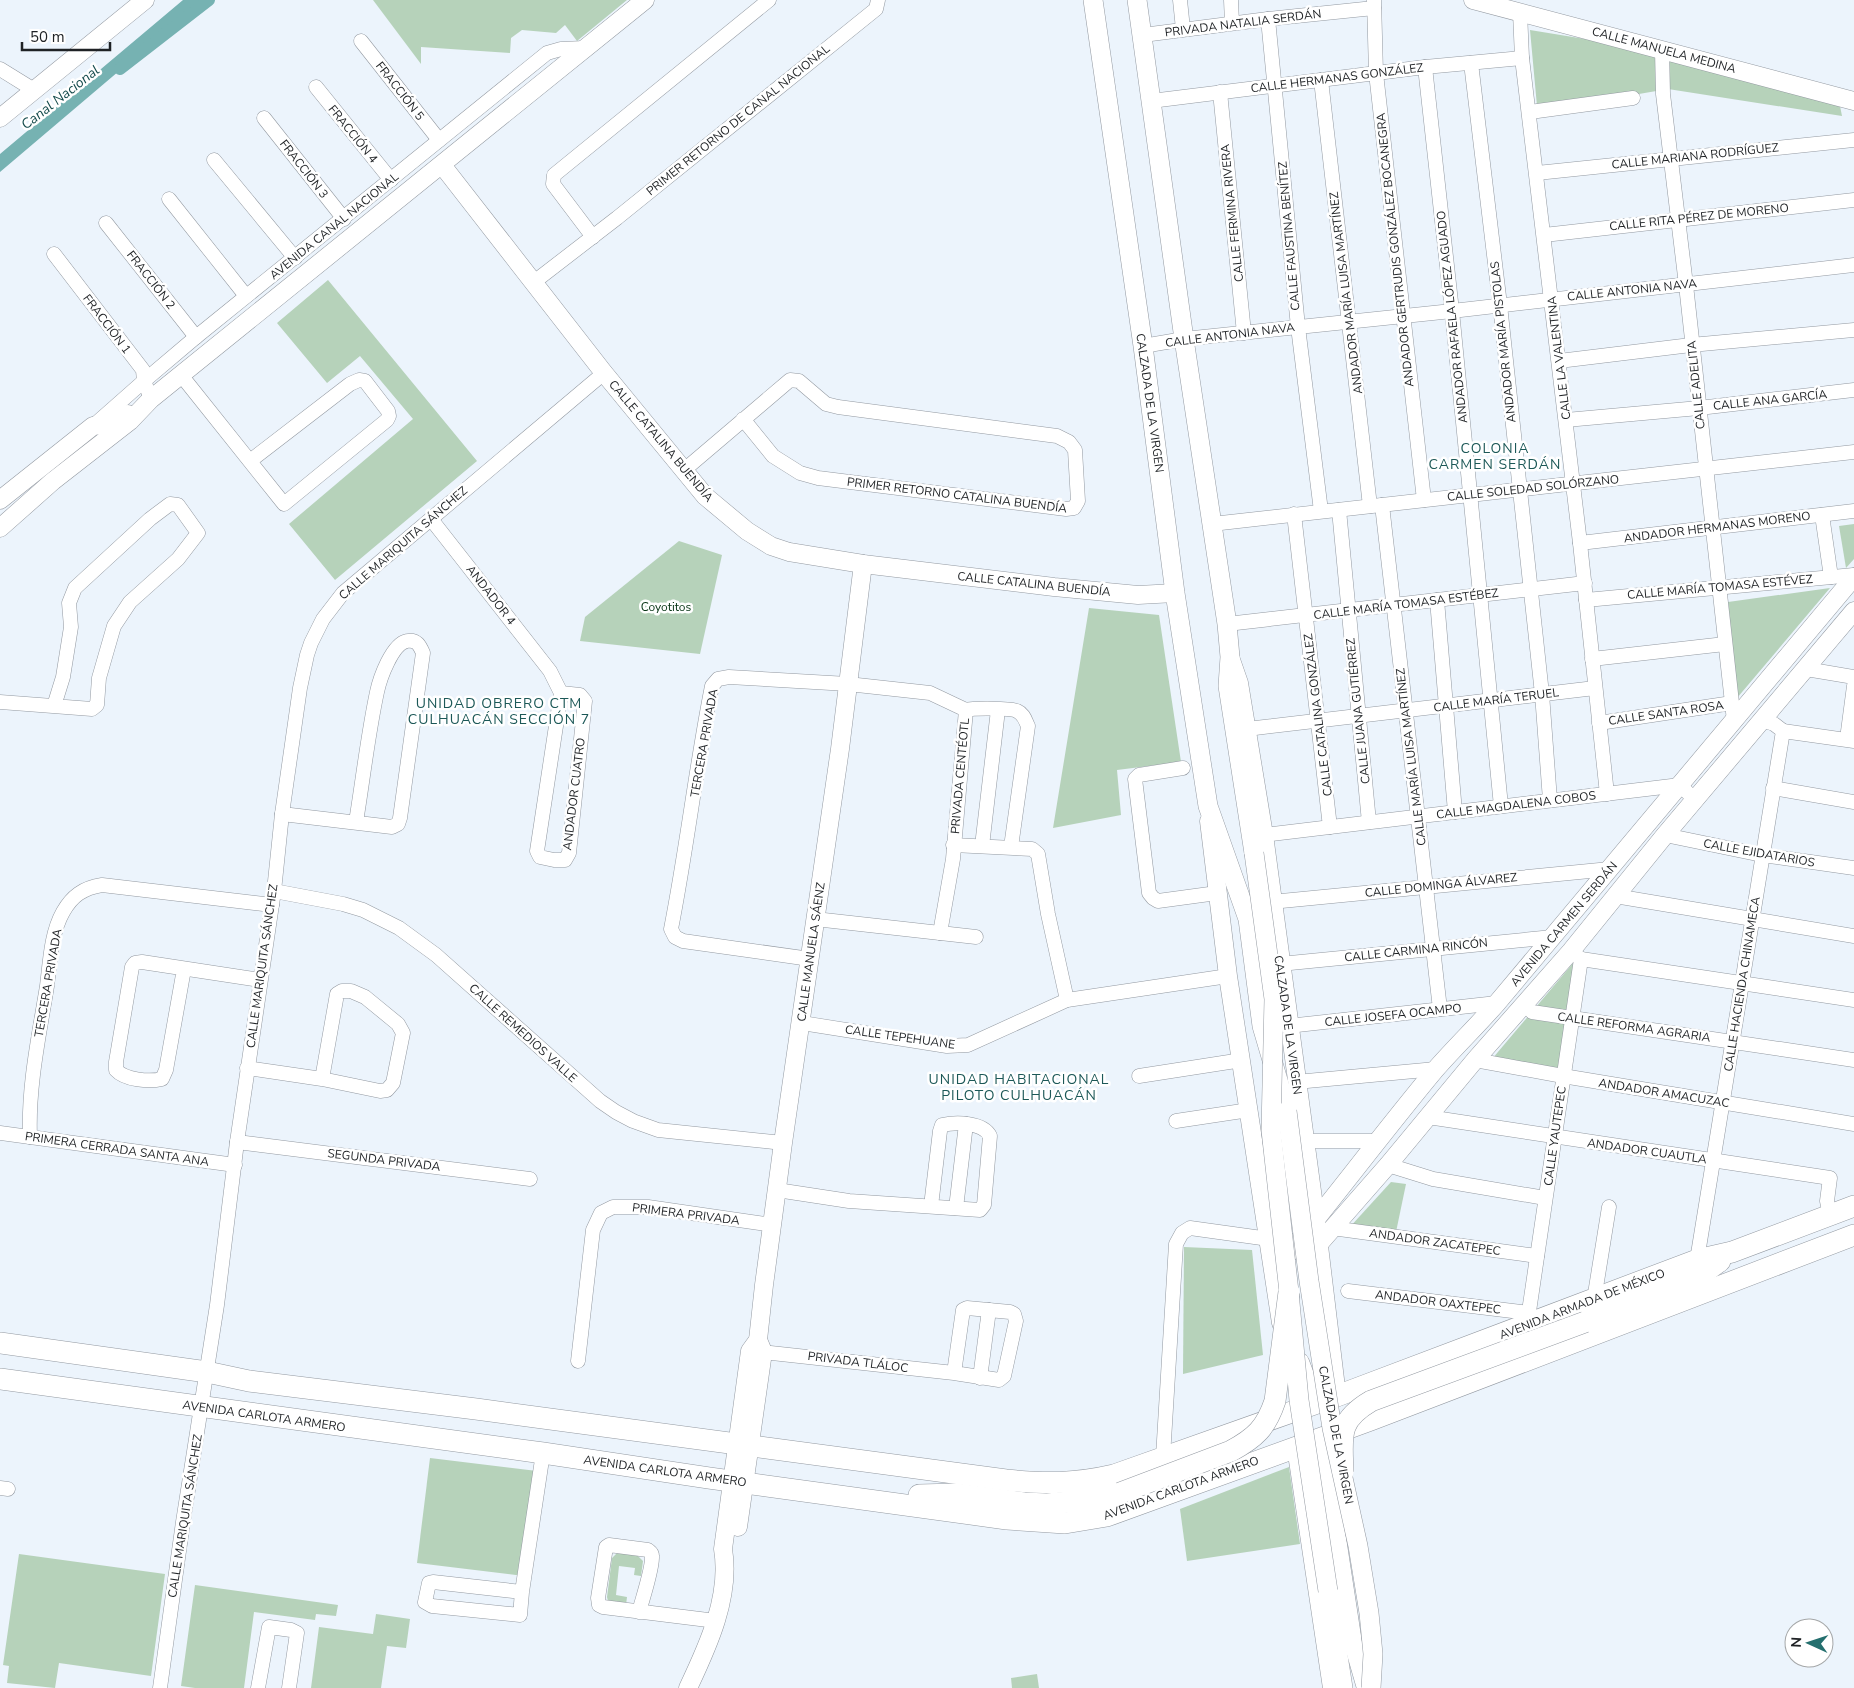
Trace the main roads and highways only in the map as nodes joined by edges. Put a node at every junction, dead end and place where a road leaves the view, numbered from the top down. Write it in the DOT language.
graph roads {
  1 [pos="1093,0"];
  2 [pos="1137,0"];
  3 [pos="1854,1206"];
  4 [pos="1854,1235"];
  5 [pos="1732,1252"];
  6 [pos="1284,1301"];
  7 [pos="0,1343"];
  8 [pos="0,1379"];
  9 [pos="1342,1472"];
  10 [pos="849,1496"];
  11 [pos="1343,1688"];
  12 [pos="1371,1688"];
  1 -- 9 [label="main road, CALZADA DE LA VIRGEN, bridge"];
  2 -- 6 [label="main road, CALZADA DE LA VIRGEN, bridge"];
  3 -- 5 [label="main road, AVENIDA ARMADA DE MÉXICO"];
  4 -- 10 [label="main road, AVENIDA CARLOTA ARMERO"];
  5 -- 7 [label="main road, AVENIDA ARMADA DE MÉXICO"];
  5 -- 9 [label="main road, bridge"];
  6 -- 10 [label="main road, bridge"];
  6 -- 11 [label="main road, CALZADA DE LA VIRGEN, bridge"];
  8 -- 10 [label="main road, AVENIDA CARLOTA ARMERO"];
  9 -- 12 [label="main road, CALZADA DE LA VIRGEN, bridge"];
}
